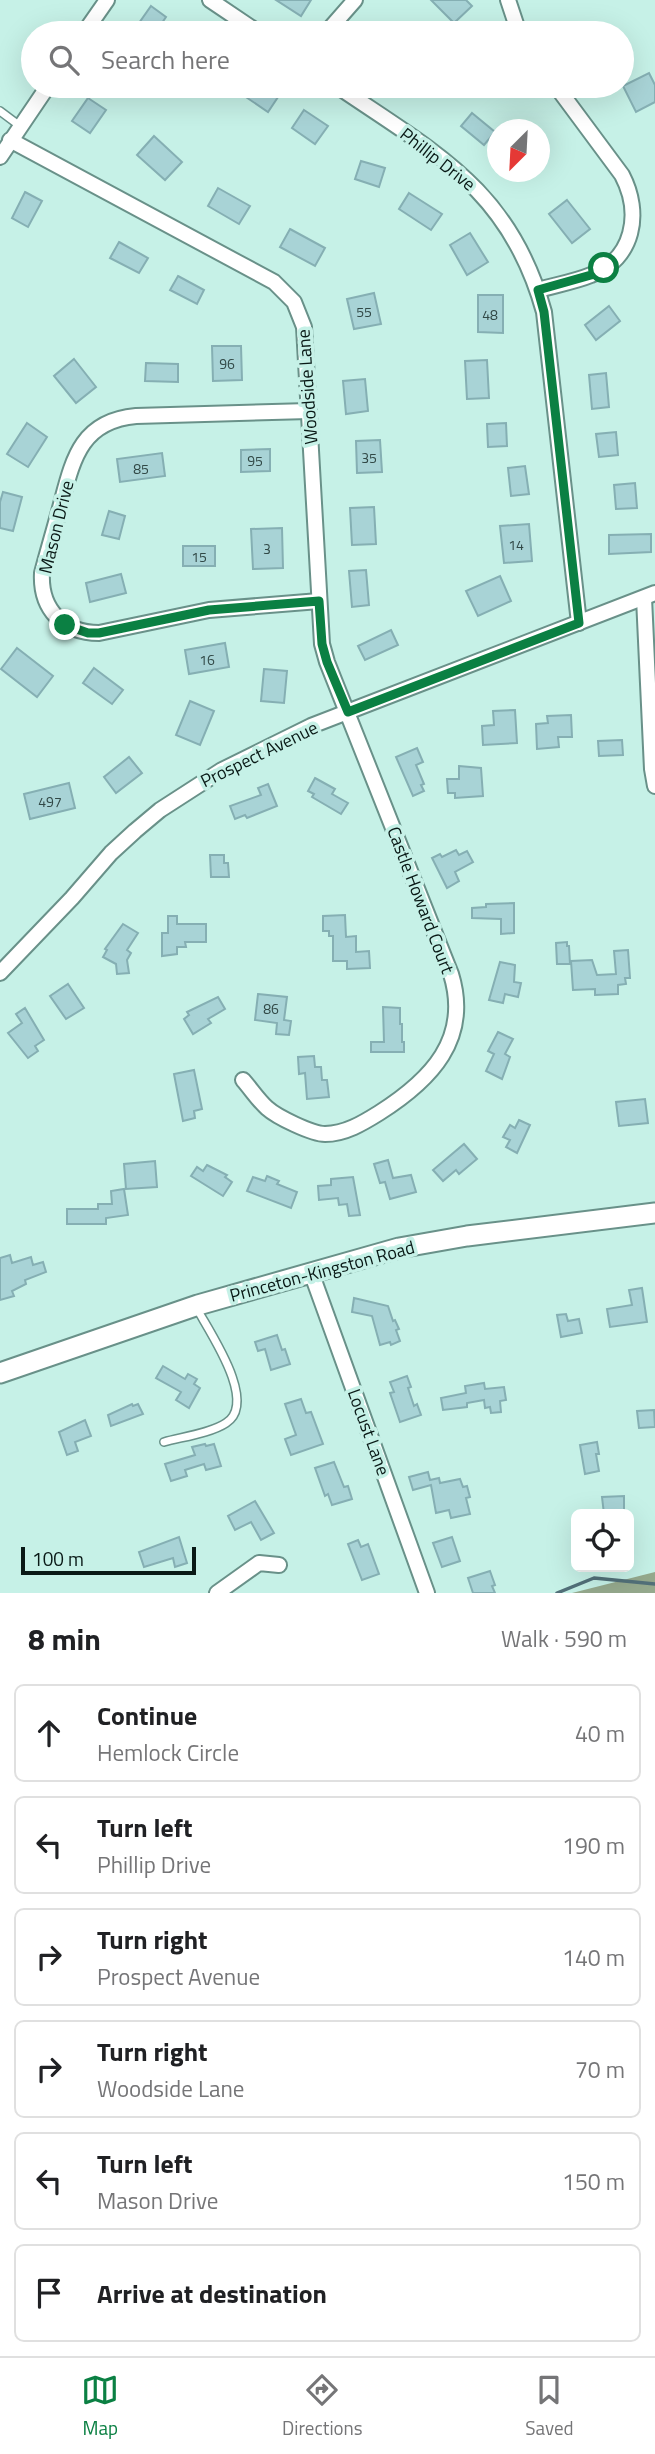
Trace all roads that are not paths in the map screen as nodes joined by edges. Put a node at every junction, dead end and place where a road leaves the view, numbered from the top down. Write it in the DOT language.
graph roads {
  1 [pos="107,0"];
  2 [pos="210,0"];
  3 [pos="355,0"];
  4 [pos="508,0"];
  5 [pos="92,21"];
  6 [pos="241,21"];
  7 [pos="337,21"];
  8 [pos="515,21"];
  9 [pos="39,98"];
  10 [pos="355,98"];
  11 [pos="565,98"];
  12 [pos="0,111"];
  13 [pos="20,125"];
  14 [pos="10,140"];
  15 [pos="0,156"];
  16 [pos="538,290"];
  17 [pos="309,411"];
  18 [pos="649,596"];
  19 [pos="319,601"];
  20 [pos="579,623"];
  21 [pos="348,712"];
  22 [pos="655,786"];
  23 [pos="0,973"];
  24 [pos="243,1080"];
  25 [pos="655,1213"];
  26 [pos="312,1272"];
  27 [pos="196,1306"];
  28 [pos="0,1373"];
  29 [pos="164,1442"];
  30 [pos="279,1565"];
  31 [pos="217,1593"];
  32 [pos="427,1593"];
  1 -- 5 [label="street"];
  2 -- 6 [label="street"];
  3 -- 7 [label="street"];
  4 -- 8 [label="street"];
  9 -- 13 [label="street"];
  10 -- 16 [label="street, Phillip Drive"];
  11 -- 16 [label="street"];
  12 -- 13 [label="lane"];
  13 -- 14 [label="street"];
  14 -- 15 [label="street"];
  14 -- 17 [label="street, Woodside Lane"];
  16 -- 20 [label="street, Phillip Drive"];
  17 -- 19 [label="street, Woodside Lane"];
  17 -- 19 [label="street, Mason Drive"];
  18 -- 20 [label="street, Prospect Avenue"];
  18 -- 22 [label="street"];
  19 -- 21 [label="street, Woodside Lane"];
  20 -- 21 [label="street, Prospect Avenue"];
  21 -- 23 [label="street, Prospect Avenue"];
  21 -- 24 [label="street, Castle Howard Court"];
  25 -- 26 [label="main road, Princeton-Kingston Road"];
  26 -- 27 [label="main road, Princeton-Kingston Road"];
  26 -- 32 [label="street, Locust Lane"];
  27 -- 28 [label="main road, Princeton-Kingston Road"];
  27 -- 29 [label="lane"];
  30 -- 31 [label="street"];
}
